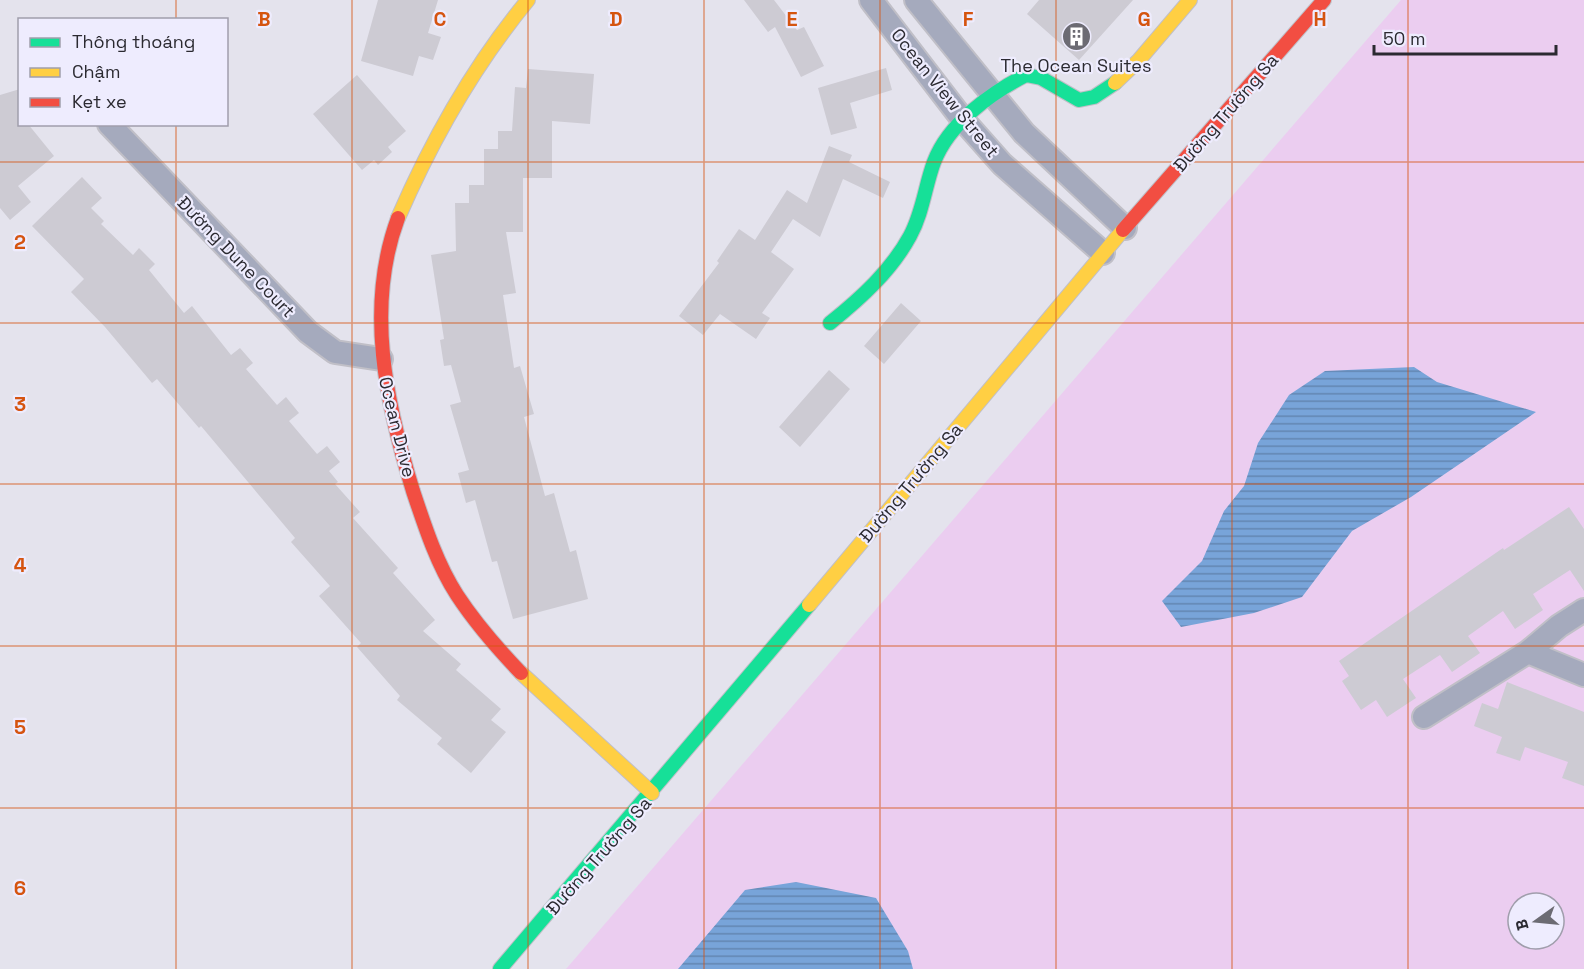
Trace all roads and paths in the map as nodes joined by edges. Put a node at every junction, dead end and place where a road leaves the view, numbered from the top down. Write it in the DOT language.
graph roads {
  1 [pos="872,0"];
  2 [pos="916,0"];
  3 [pos="1190,0"];
  4 [pos="1324,0"];
  5 [pos="522,2"];
  6 [pos="992,96"];
  7 [pos="963,120"];
  8 [pos="111,126"];
  9 [pos="1125,228"];
  10 [pos="1103,253"];
  11 [pos="830,323"];
  12 [pos="381,359"];
  13 [pos="1584,610"];
  14 [pos="1528,652"];
  15 [pos="1584,675"];
  16 [pos="1424,717"];
  17 [pos="652,794"];
  18 [pos="500,969"];
  1 -- 7 [label="street, Ocean View Street"];
  2 -- 6 [label="street, Ocean View Street"];
  3 -- 6 [label="street"];
  4 -- 9 [label="street, Đường Trường Sa"];
  5 -- 12 [label="street, Ocean Drive"];
  6 -- 7 [label="street"];
  6 -- 9 [label="street, Ocean View Street"];
  7 -- 10 [label="street, Ocean View Street"];
  7 -- 11 [label="street"];
  8 -- 12 [label="street, Đường Dune Court"];
  9 -- 10 [label="street, Đường Trường Sa"];
  10 -- 17 [label="street, Đường Trường Sa"];
  12 -- 17 [label="street, Ocean Drive"];
  13 -- 14 [label="street"];
  14 -- 15 [label="street"];
  14 -- 16 [label="street"];
  17 -- 18 [label="street, Đường Trường Sa"];
}
